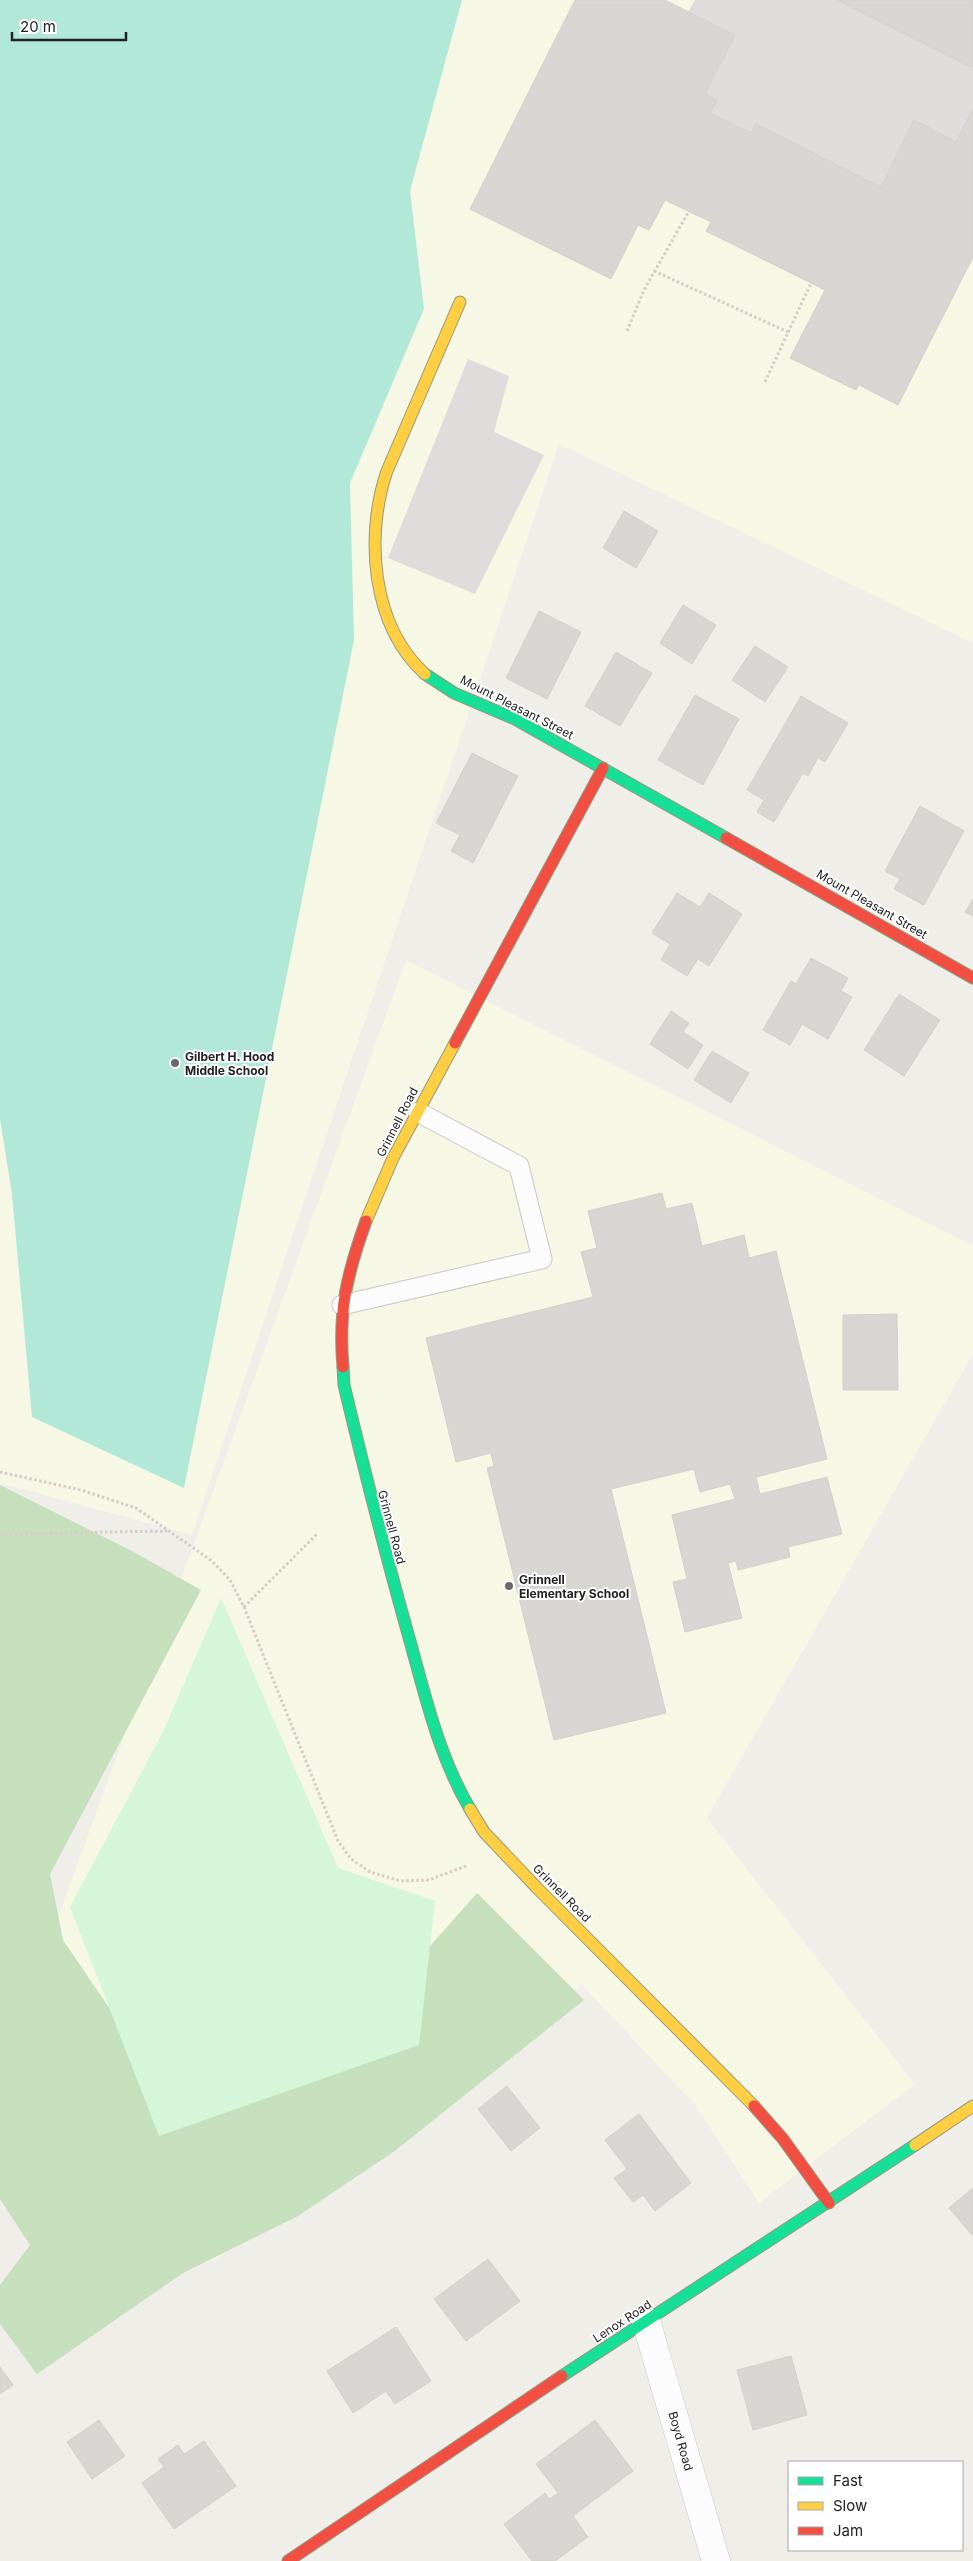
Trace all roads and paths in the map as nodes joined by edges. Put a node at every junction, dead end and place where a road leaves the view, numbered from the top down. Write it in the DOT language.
graph roads {
  1 [pos="688,212"];
  2 [pos="654,271"];
  3 [pos="811,283"];
  4 [pos="460,302"];
  5 [pos="626,330"];
  6 [pos="788,332"];
  7 [pos="765,382"];
  8 [pos="603,768"];
  9 [pos="973,978"];
  10 [pos="418,1112"];
  11 [pos="342,1305"];
  12 [pos="0,1472"];
  13 [pos="167,1531"];
  14 [pos="0,1534"];
  15 [pos="317,1534"];
  16 [pos="244,1607"];
  17 [pos="466,1866"];
  18 [pos="973,2106"];
  19 [pos="829,2203"];
  20 [pos="646,2321"];
  21 [pos="288,2561"];
  22 [pos="716,2561"];
  1 -- 2 [label="path"];
  2 -- 5 [label="path"];
  2 -- 6 [label="path"];
  3 -- 6 [label="path"];
  4 -- 8 [label="street, Mount Pleasant Street"];
  6 -- 7 [label="path"];
  8 -- 9 [label="street, Mount Pleasant Street"];
  8 -- 10 [label="street, Grinnell Road"];
  10 -- 11 [label="street, Grinnell Road"];
  10 -- 11 [label="lane"];
  11 -- 19 [label="street, Grinnell Road"];
  12 -- 13 [label="path"];
  13 -- 14 [label="path"];
  13 -- 16 [label="path"];
  15 -- 16 [label="path"];
  16 -- 17 [label="path"];
  18 -- 19 [label="street, Lenox Road"];
  19 -- 20 [label="street, Lenox Road"];
  20 -- 21 [label="street, Lenox Road"];
  20 -- 22 [label="street, Boyd Road"];
}
